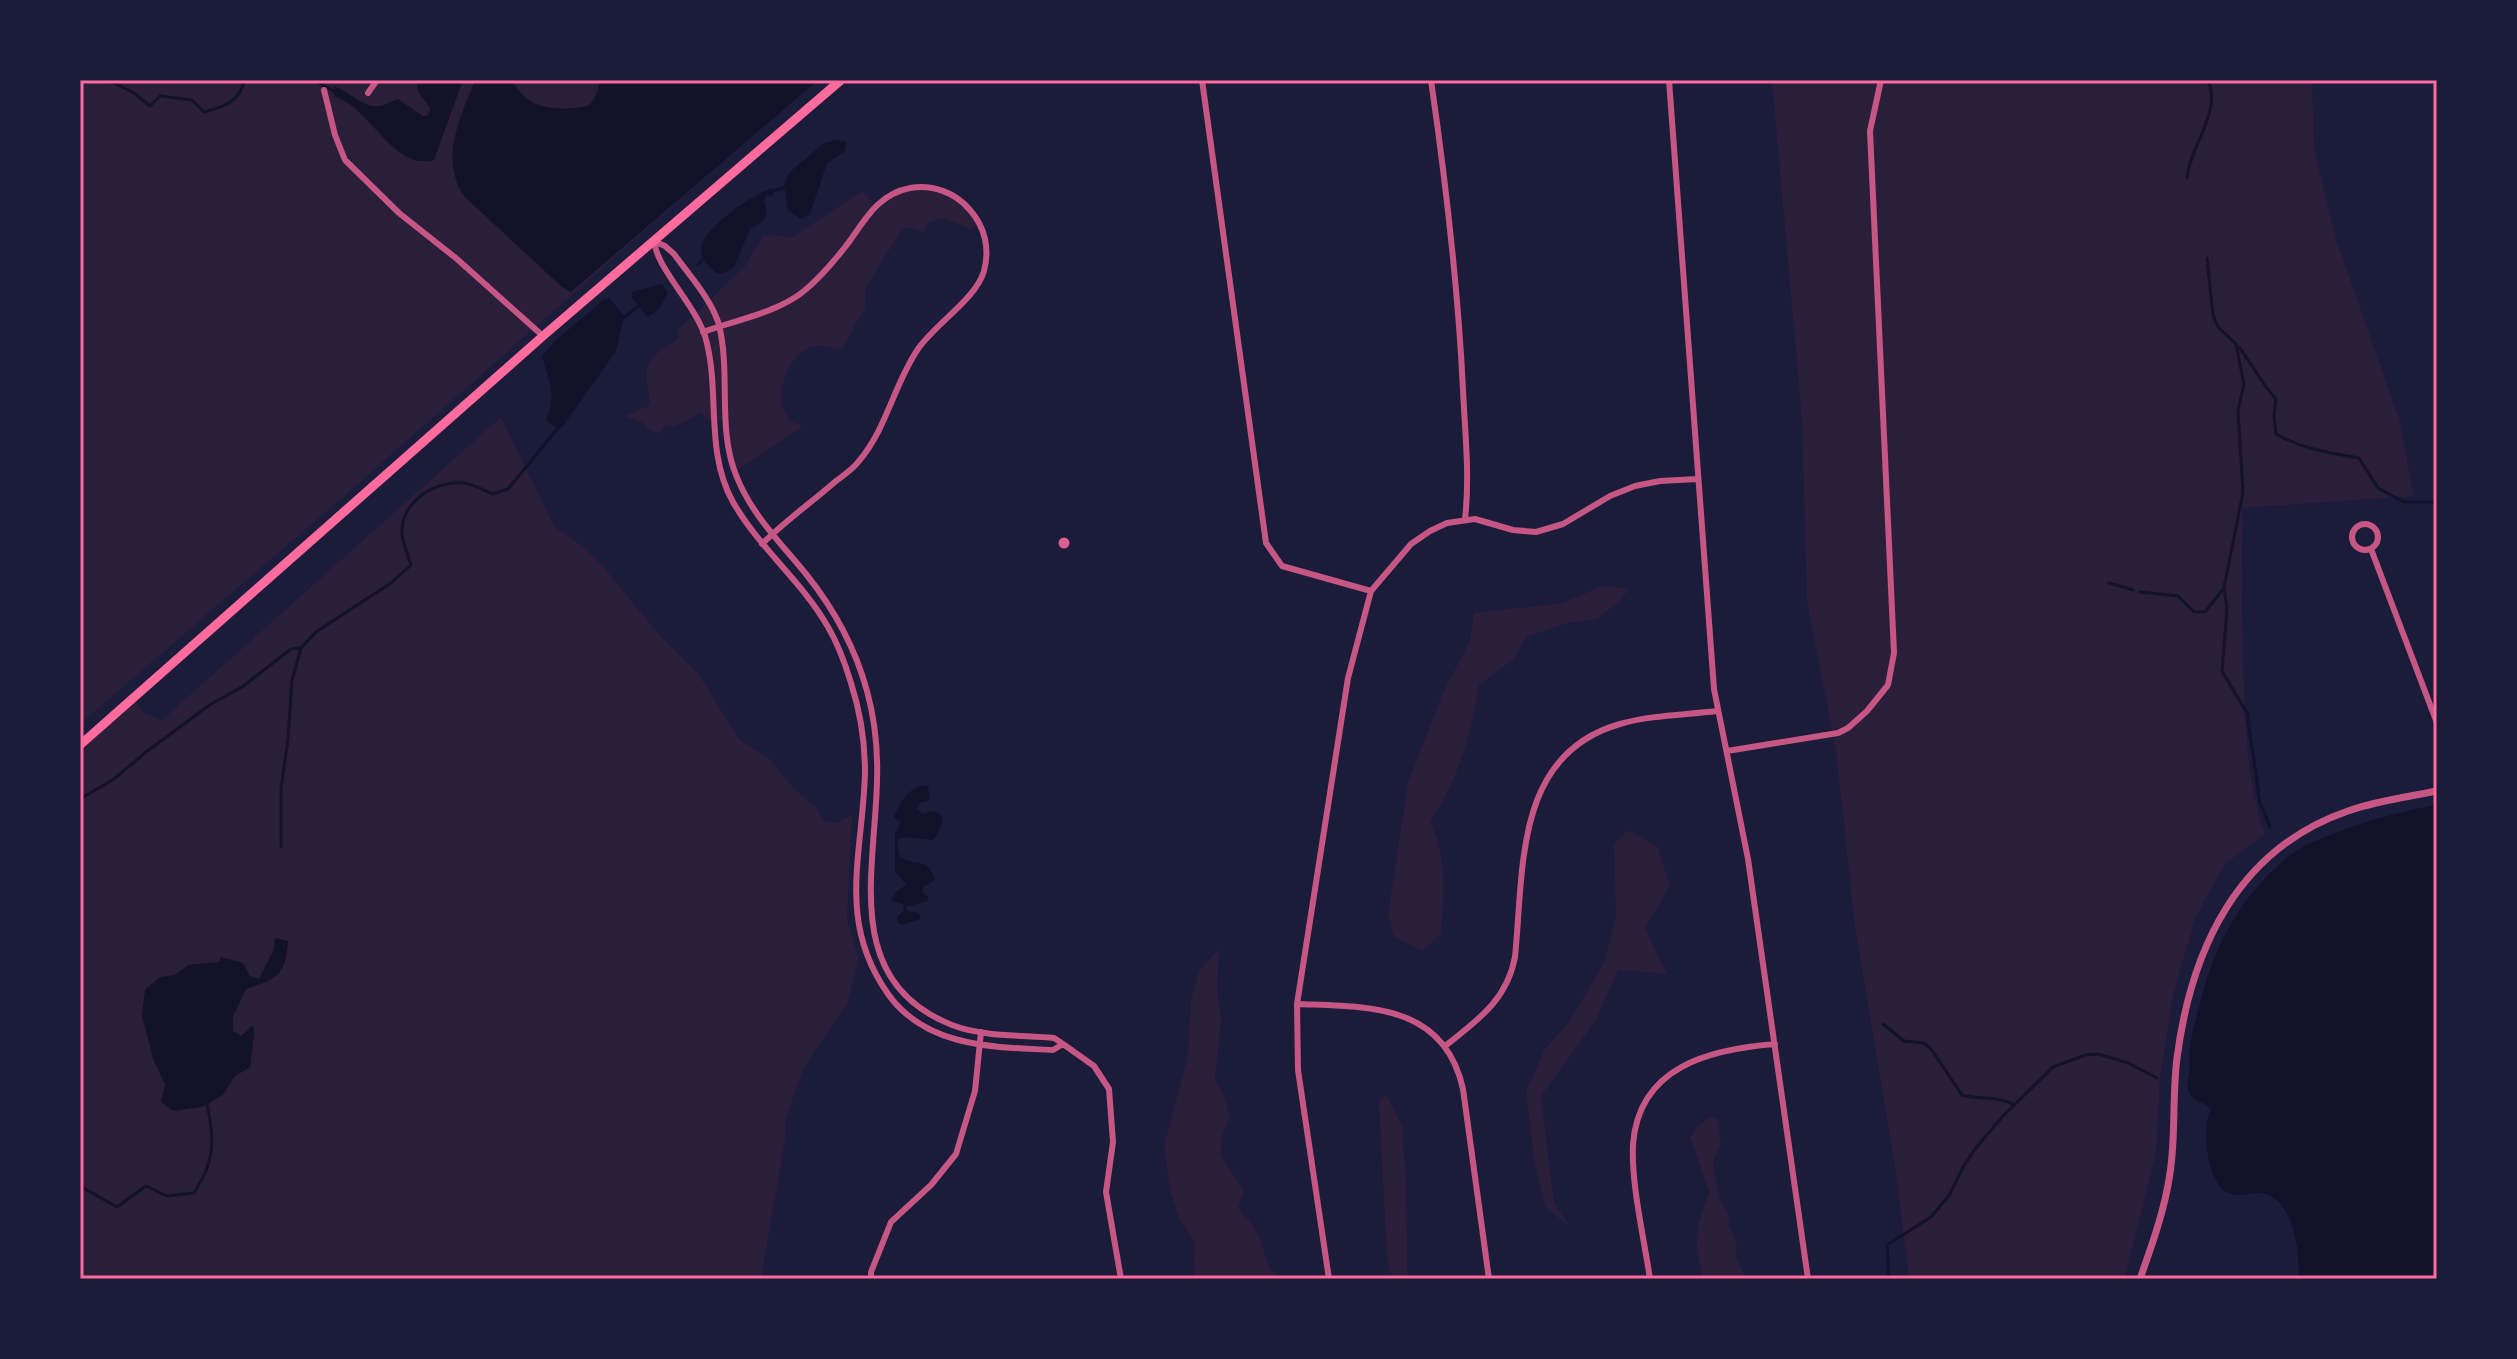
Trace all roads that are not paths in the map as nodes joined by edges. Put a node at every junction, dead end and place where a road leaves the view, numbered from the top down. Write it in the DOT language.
graph roads {
  1 [pos="377,80"];
  2 [pos="841,80"];
  3 [pos="1202,80"];
  4 [pos="1431,80"];
  5 [pos="1669,80"];
  6 [pos="1881,80"];
  7 [pos="324,90"];
  8 [pos="368,93"];
  9 [pos="654,241"];
  10 [pos="719,326"];
  11 [pos="703,332"];
  12 [pos="543,336"];
  13 [pos="1697,479"];
  14 [pos="1465,519"];
  15 [pos="771,535"];
  16 [pos="762,544"];
  17 [pos="2371,549"];
  18 [pos="1371,591"];
  19 [pos="1717,711"];
  20 [pos="2437,723"];
  21 [pos="80,745"];
  22 [pos="1727,751"];
  23 [pos="2437,791"];
  24 [pos="1297,1004"];
  25 [pos="981,1032"];
  26 [pos="1063,1044"];
  27 [pos="1775,1044"];
  28 [pos="980,1046"];
  29 [pos="1445,1046"];
  30 [pos="871,1279"];
  31 [pos="1121,1279"];
  32 [pos="1329,1279"];
  33 [pos="1489,1279"];
  34 [pos="1650,1279"];
  35 [pos="1808,1279"];
  36 [pos="2140,1279"];
  1 -- 8 [label="street"];
  2 -- 9 [label="main road"];
  3 -- 18 [label="street"];
  4 -- 14 [label="street"];
  5 -- 13 [label="street"];
  6 -- 22 [label="street"];
  7 -- 12 [label="street"];
  9 -- 10 [label="street"];
  9 -- 11 [label="street"];
  9 -- 12 [label="main road"];
  10 -- 11 [label="street"];
  10 -- 15 [label="street"];
  10 -- 15 [label="street"];
  11 -- 16 [label="street"];
  12 -- 21 [label="main road"];
  13 -- 14 [label="street"];
  13 -- 19 [label="street"];
  14 -- 18 [label="street"];
  15 -- 16 [label="street"];
  15 -- 25 [label="street"];
  16 -- 28 [label="street"];
  17 -- 17 [label="street"];
  17 -- 20 [label="street"];
  18 -- 24 [label="street"];
  19 -- 22 [label="street"];
  19 -- 29 [label="street"];
  22 -- 27 [label="street"];
  23 -- 36 [label="street"];
  24 -- 29 [label="street"];
  24 -- 32 [label="street"];
  25 -- 26 [label="street"];
  25 -- 28 [label="street"];
  26 -- 28 [label="street"];
  26 -- 31 [label="street"];
  27 -- 34 [label="street"];
  27 -- 35 [label="street"];
  28 -- 30 [label="street"];
  29 -- 33 [label="street"];
}
